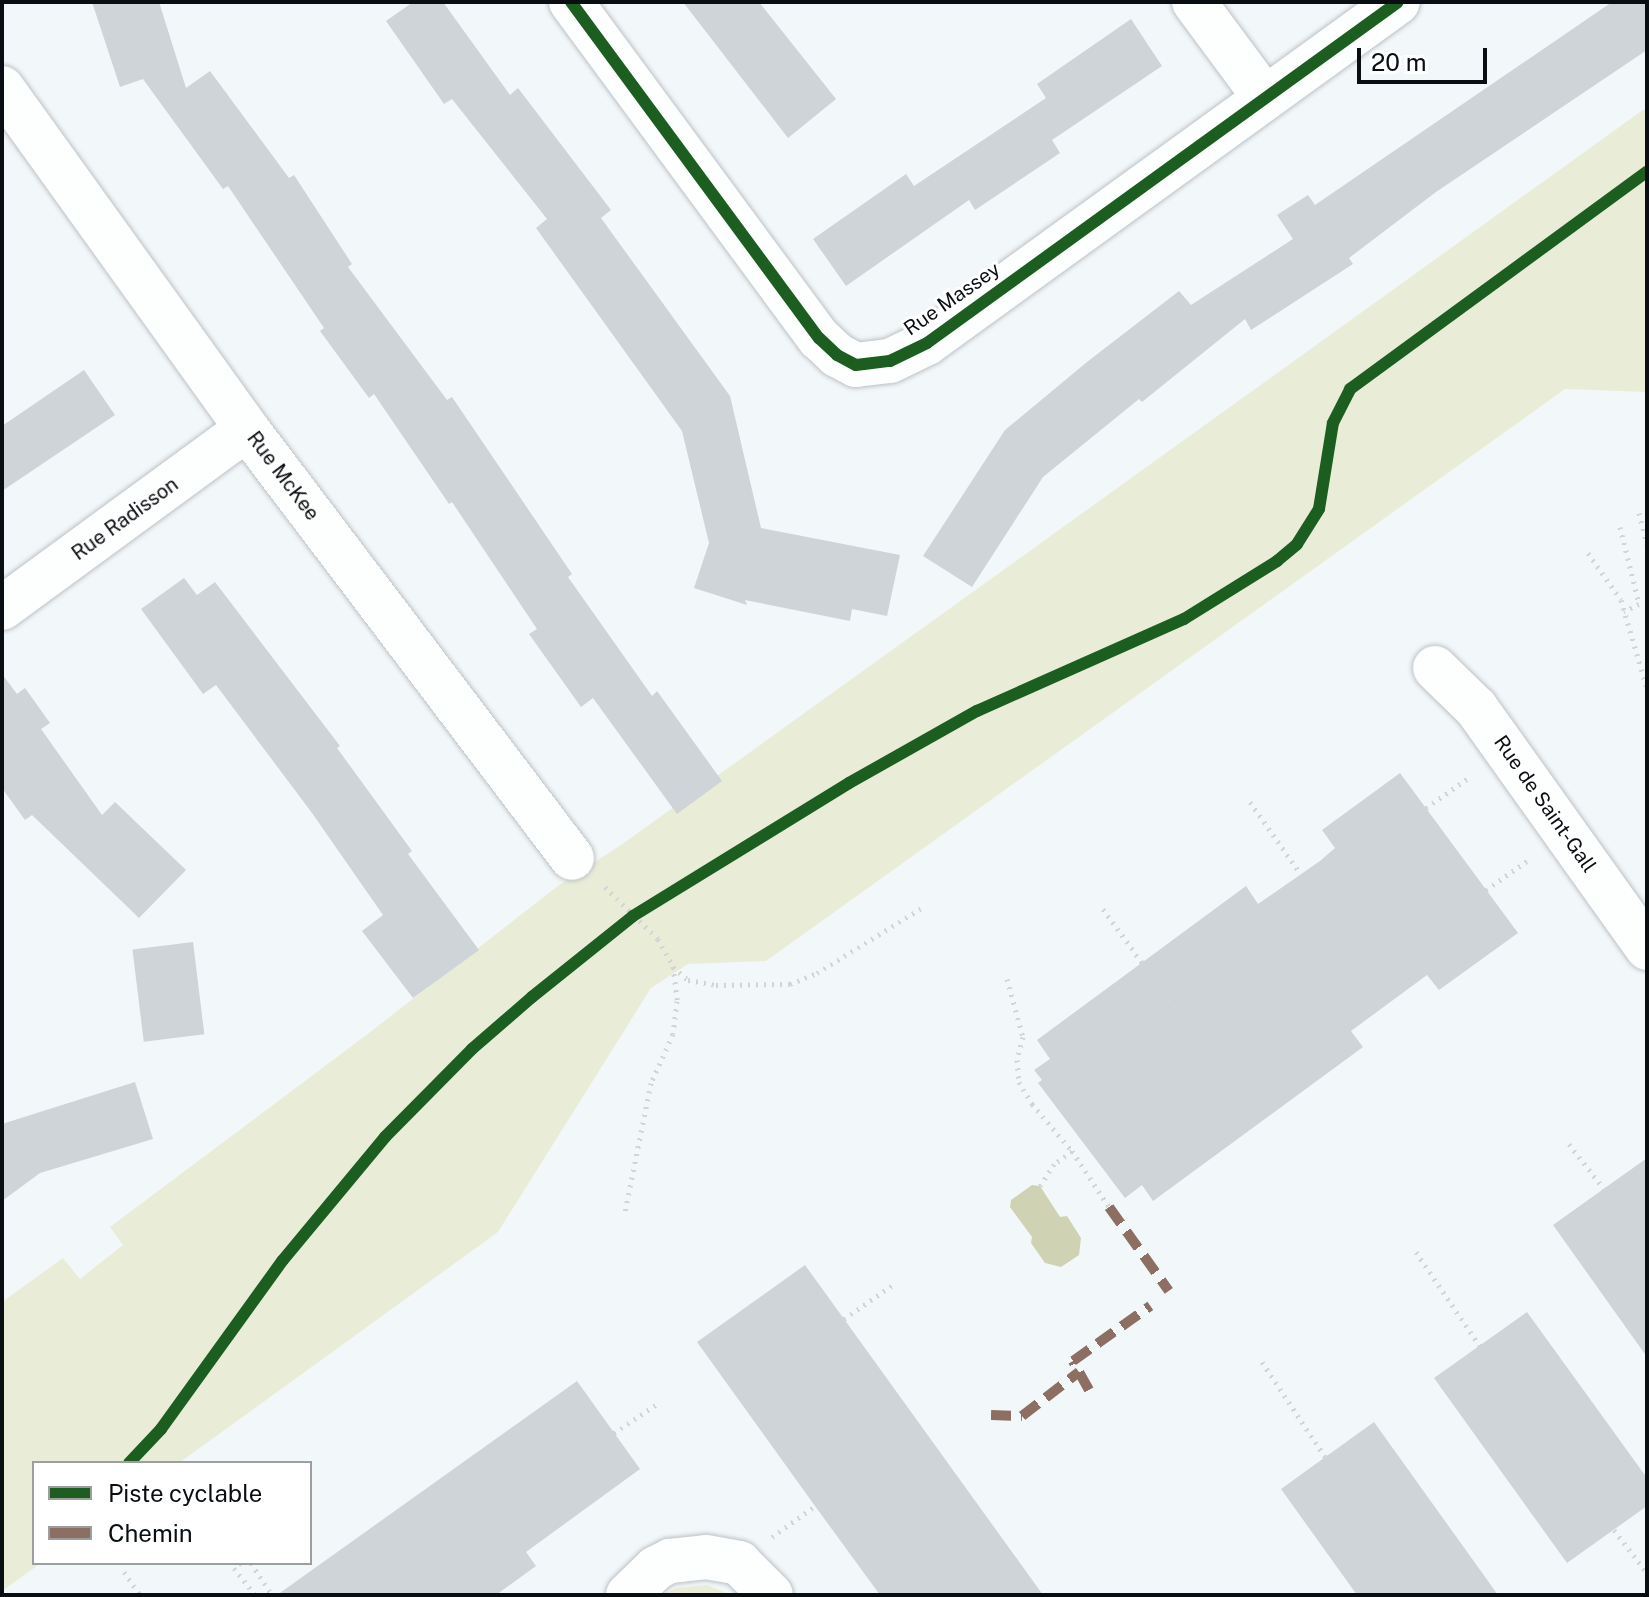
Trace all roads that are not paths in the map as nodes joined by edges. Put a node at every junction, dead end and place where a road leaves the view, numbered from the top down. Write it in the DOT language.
graph roads {
  1 [pos="571,2"];
  2 [pos="1194,2"];
  3 [pos="1398,2"];
  4 [pos="2,88"];
  5 [pos="1265,98"];
  6 [pos="247,429"];
  7 [pos="2,608"];
  8 [pos="1435,668"];
  9 [pos="585,868"];
  10 [pos="1647,948"];
  11 [pos="628,1595"];
  12 [pos="771,1595"];
  1 -- 5 [label="street, Rue Massey"];
  2 -- 5 [label="street"];
  3 -- 5 [label="street, Rue Massey"];
  4 -- 6 [label="street, Rue McKee"];
  6 -- 7 [label="street, Rue Radisson"];
  6 -- 9 [label="street, Rue McKee"];
  8 -- 10 [label="street, Rue de Saint-Gall"];
  11 -- 12 [label="street"];
}
